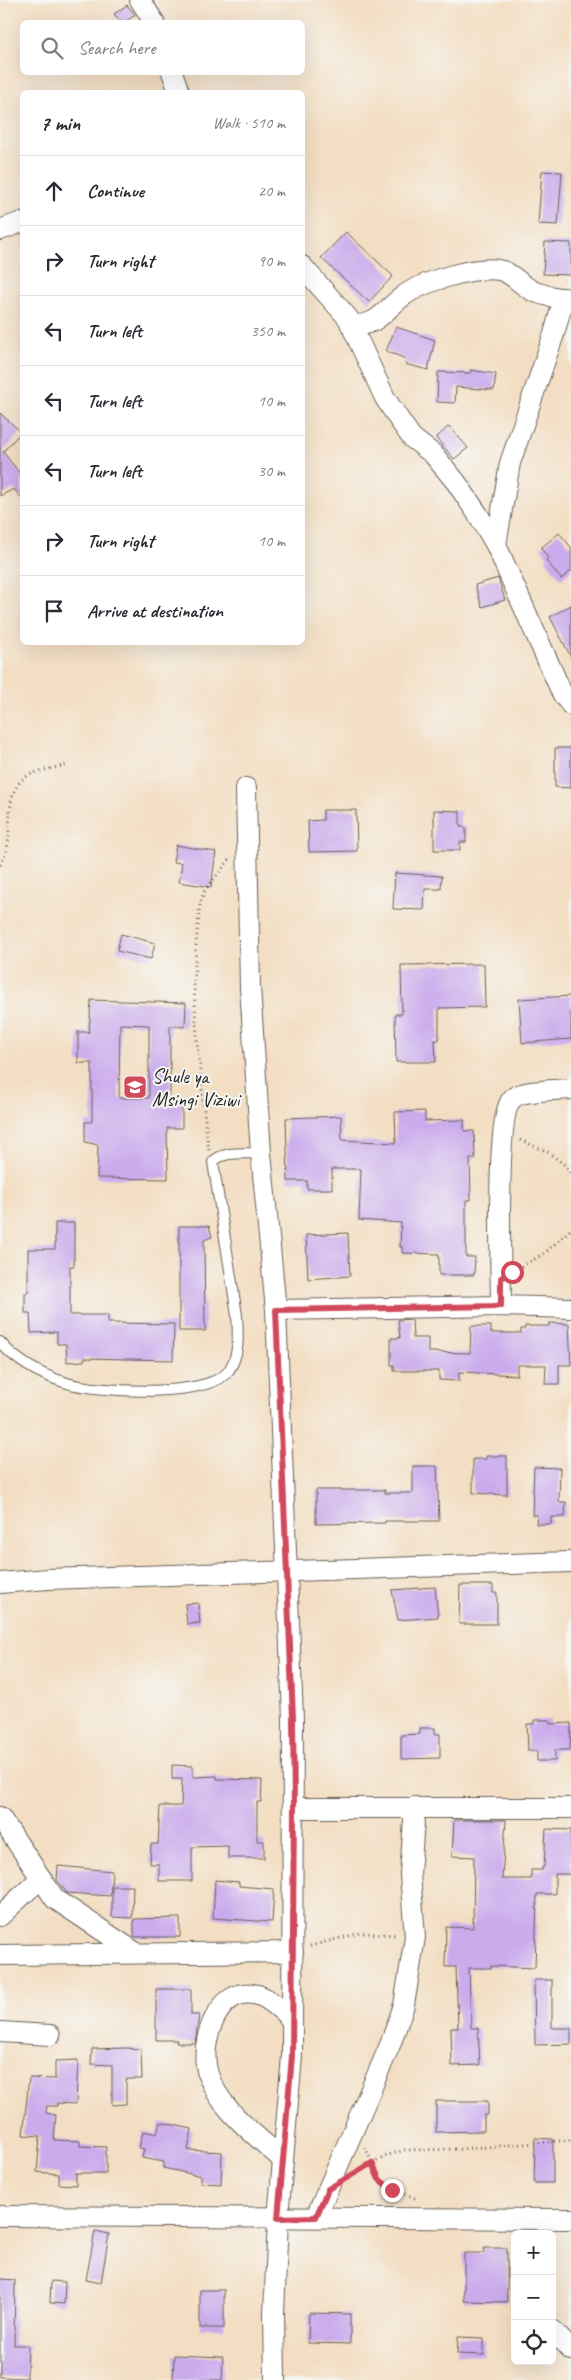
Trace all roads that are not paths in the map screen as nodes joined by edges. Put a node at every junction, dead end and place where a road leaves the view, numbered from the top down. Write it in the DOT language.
graph roads {
  1 [pos="140,0"];
  2 [pos="153,20"];
  3 [pos="173,75"];
  4 [pos="178,90"];
  5 [pos="19,223"];
  6 [pos="0,230"];
  7 [pos="305,269"];
  8 [pos="567,299"];
  9 [pos="351,326"];
  10 [pos="496,545"];
  11 [pos="571,705"];
  12 [pos="246,788"];
  13 [pos="571,1089"];
  14 [pos="261,1153"];
  15 [pos="501,1306"];
  16 [pos="571,1308"];
  17 [pos="276,1310"];
  18 [pos="0,1342"];
  19 [pos="571,1562"];
  20 [pos="286,1571"];
  21 [pos="0,1583"];
  22 [pos="415,1807"];
  23 [pos="294,1808"];
  24 [pos="571,1808"];
  25 [pos="0,1817"];
  26 [pos="40,1879"];
  27 [pos="0,1916"];
  28 [pos="293,1952"];
  29 [pos="136,1953"];
  30 [pos="0,1955"];
  31 [pos="292,2020"];
  32 [pos="0,2032"];
  33 [pos="50,2036"];
  34 [pos="282,2160"];
  35 [pos="10,2216"];
  36 [pos="316,2217"];
  37 [pos="278,2218"];
  38 [pos="571,2220"];
  39 [pos="530,2226"];
  40 [pos="0,2230"];
  41 [pos="556,2334"];
  42 [pos="571,2350"];
  43 [pos="275,2380"];
  1 -- 2 [label="street"];
  3 -- 4 [label="street"];
  5 -- 6 [label="street"];
  7 -- 9 [label="street"];
  8 -- 9 [label="street"];
  8 -- 10 [label="street"];
  9 -- 10 [label="street"];
  10 -- 11 [label="street"];
  12 -- 14 [label="street"];
  13 -- 15 [label="street"];
  14 -- 17 [label="street"];
  14 -- 18 [label="lane"];
  15 -- 16 [label="street"];
  15 -- 17 [label="street"];
  17 -- 20 [label="street"];
  19 -- 20 [label="street"];
  20 -- 21 [label="street"];
  20 -- 23 [label="street"];
  22 -- 23 [label="street"];
  22 -- 24 [label="street"];
  22 -- 36 [label="street"];
  23 -- 28 [label="street"];
  25 -- 26 [label="street"];
  26 -- 27 [label="street"];
  26 -- 29 [label="street"];
  28 -- 29 [label="street"];
  28 -- 31 [label="street"];
  29 -- 30 [label="street"];
  31 -- 34 [label="street"];
  31 -- 34 [label="street"];
  32 -- 33 [label="street"];
  34 -- 37 [label="street"];
  35 -- 37 [label="street"];
  35 -- 40 [label="street"];
  36 -- 37 [label="street"];
  36 -- 39 [label="street"];
  37 -- 43 [label="street"];
  38 -- 39 [label="street"];
  41 -- 42 [label="street"];
}
